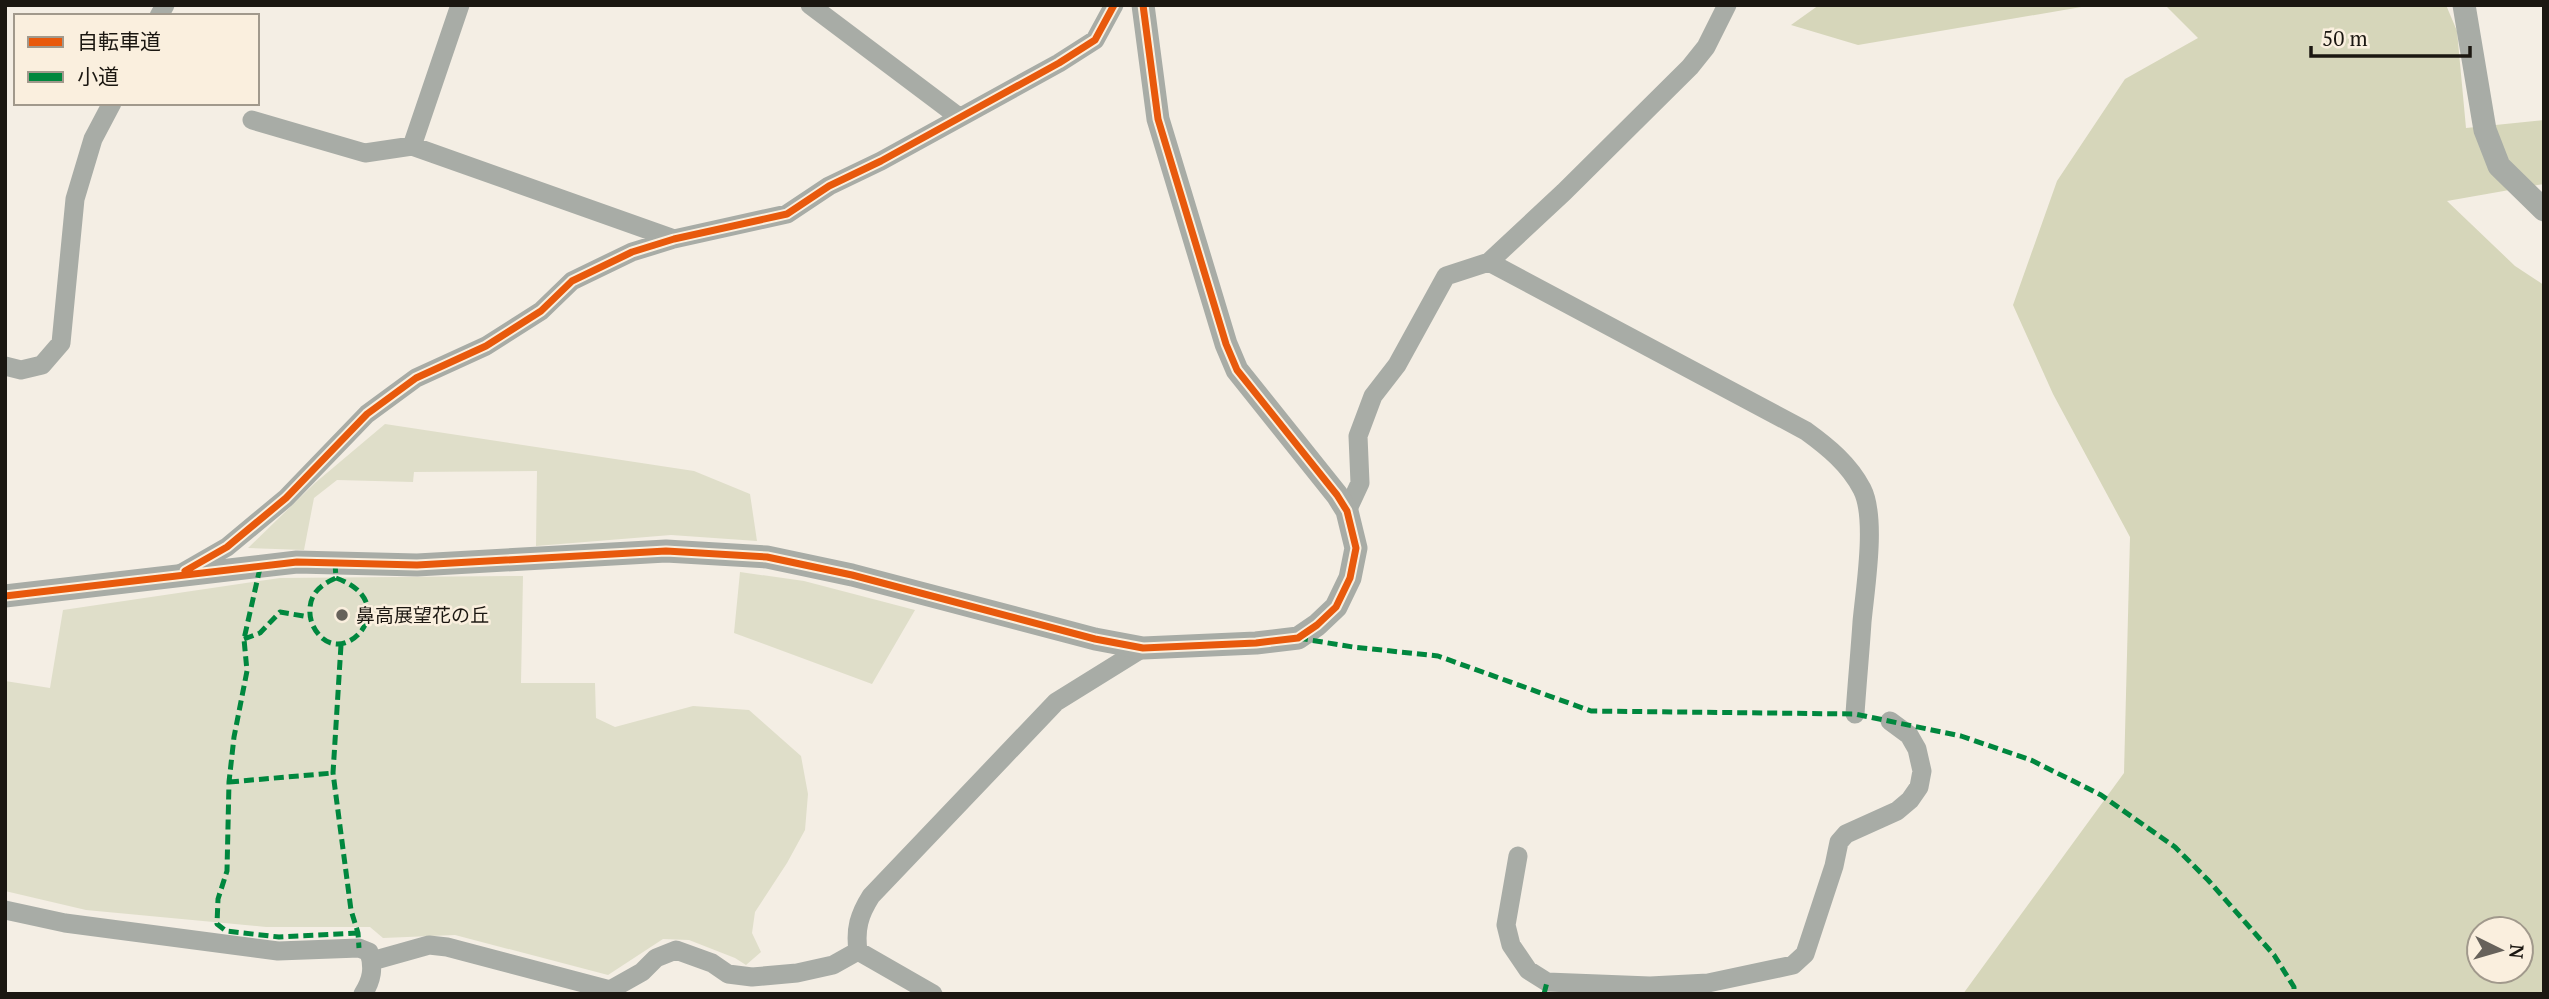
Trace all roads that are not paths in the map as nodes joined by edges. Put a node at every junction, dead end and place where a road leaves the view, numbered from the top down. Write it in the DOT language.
graph roads {
  1 [pos="460,5"];
  2 [pos="810,5"];
  3 [pos="1114,5"];
  4 [pos="1143,5"];
  5 [pos="1727,5"];
  6 [pos="2464,5"];
  7 [pos="111,105"];
  8 [pos="959,117"];
  9 [pos="252,120"];
  10 [pos="412,146"];
  11 [pos="2544,210"];
  12 [pos="674,239"];
  13 [pos="1489,262"];
  14 [pos="5,366"];
  15 [pos="1348,511"];
  16 [pos="179,575"];
  17 [pos="5,596"];
  18 [pos="1143,648"];
  19 [pos="1855,714"];
  20 [pos="1890,721"];
  21 [pos="1518,856"];
  22 [pos="5,910"];
  23 [pos="858,951"];
  24 [pos="372,961"];
  25 [pos="363,994"];
  26 [pos="933,994"];
  1 -- 10 [label="street"];
  2 -- 8 [label="street"];
  3 -- 8 [label="street"];
  4 -- 15 [label="street"];
  5 -- 13 [label="street"];
  6 -- 11 [label="street"];
  7 -- 14 [label="street"];
  8 -- 12 [label="street"];
  9 -- 10 [label="street"];
  10 -- 12 [label="street"];
  12 -- 16 [label="street"];
  13 -- 15 [label="street"];
  13 -- 19 [label="street"];
  15 -- 18 [label="street"];
  16 -- 17 [label="street"];
  16 -- 18 [label="street"];
  18 -- 23 [label="street"];
  20 -- 21 [label="street"];
  22 -- 24 [label="street"];
  23 -- 24 [label="street"];
  23 -- 26 [label="street"];
  24 -- 25 [label="street"];
}
